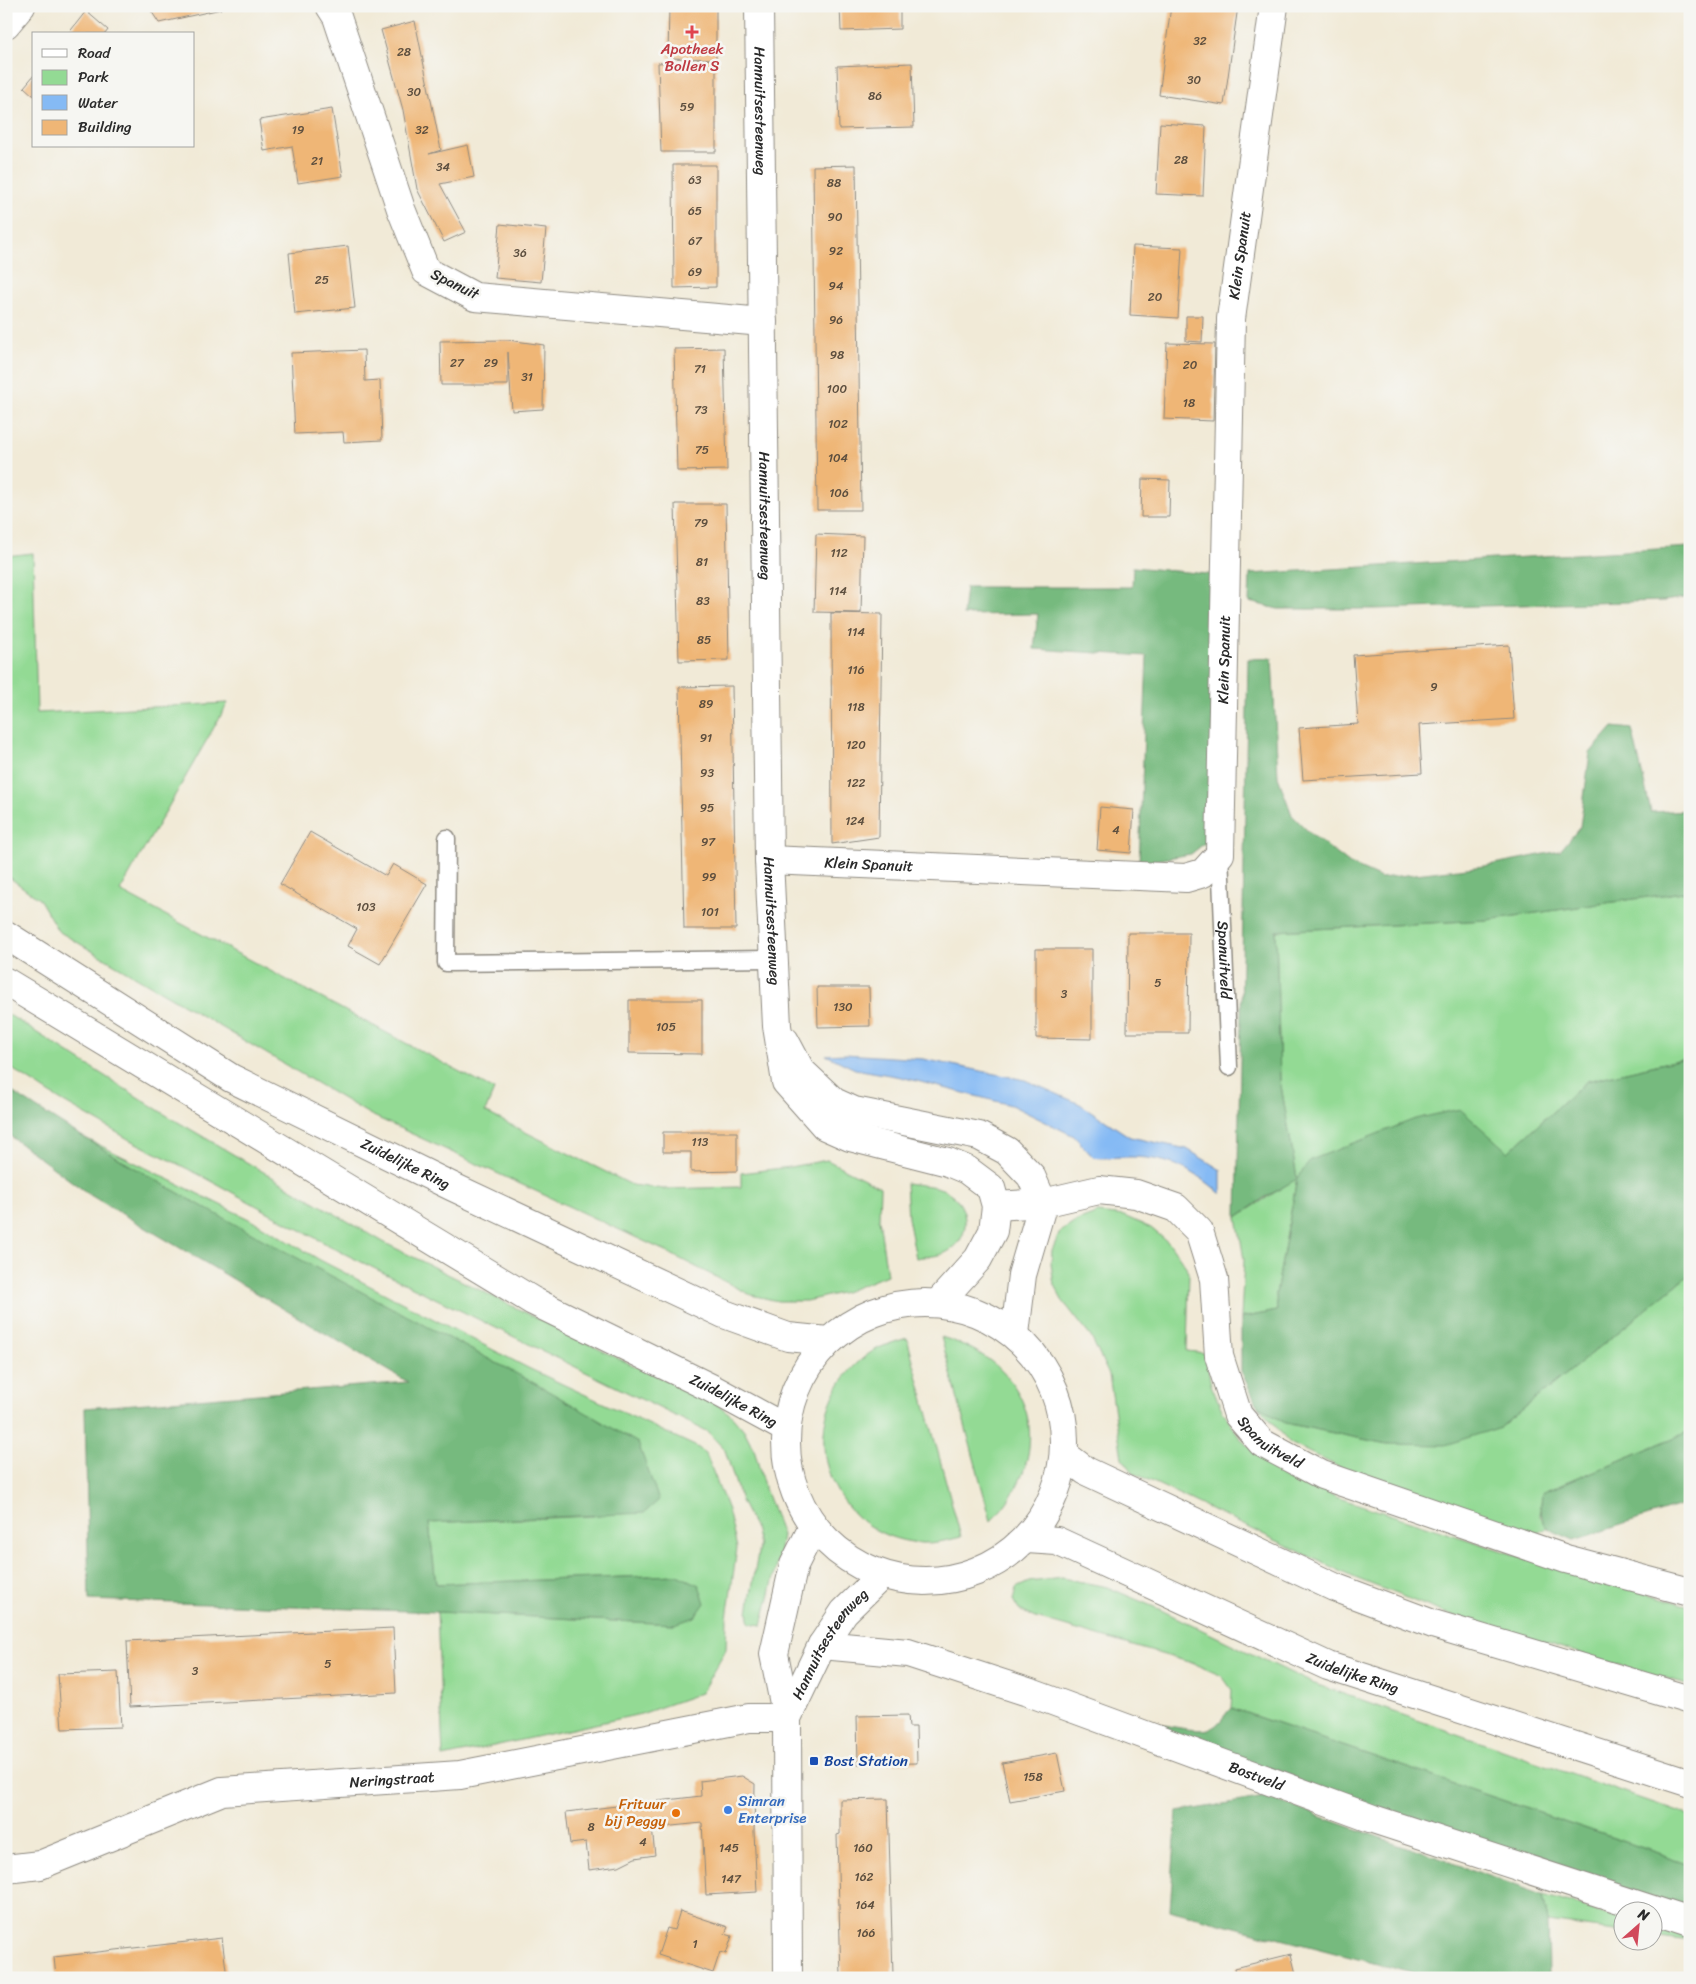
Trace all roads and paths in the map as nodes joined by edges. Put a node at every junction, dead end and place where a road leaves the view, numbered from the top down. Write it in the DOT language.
graph roads {
  1 [pos="22,6"];
  2 [pos="330,6"];
  3 [pos="759,6"];
  4 [pos="1274,6"];
  5 [pos="6,24"];
  6 [pos="763,322"];
  7 [pos="447,838"];
  8 [pos="1220,854"];
  9 [pos="769,860"];
  10 [pos="6,935"];
  11 [pos="774,959"];
  12 [pos="6,982"];
  13 [pos="777,1026"];
  14 [pos="1229,1067"];
  15 [pos="1042,1203"];
  16 [pos="996,1206"];
  17 [pos="939,1302"];
  18 [pos="1015,1334"];
  19 [pos="828,1341"];
  20 [pos="786,1428"];
  21 [pos="1066,1456"];
  22 [pos="813,1527"];
  23 [pos="1027,1539"];
  24 [pos="882,1575"];
  25 [pos="1690,1592"];
  26 [pos="822,1645"];
  27 [pos="1690,1700"];
  28 [pos="787,1718"];
  29 [pos="1690,1783"];
  30 [pos="6,1869"];
  31 [pos="1690,1922"];
  32 [pos="788,1978"];
  1 -- 5 [label="main road"];
  2 -- 6 [label="main road, Spanuit"];
  3 -- 6 [label="main road, Hannuitsesteenweg"];
  4 -- 8 [label="main road, Klein Spanuit"];
  6 -- 9 [label="main road, Hannuitsesteenweg"];
  7 -- 11 [label="lane"];
  8 -- 9 [label="main road, Klein Spanuit"];
  8 -- 14 [label="lane, Spanuitveld"];
  9 -- 11 [label="main road, Hannuitsesteenweg"];
  10 -- 19 [label="main road, Zuidelijke Ring"];
  11 -- 13 [label="main road, Hannuitsesteenweg"];
  12 -- 20 [label="main road, Zuidelijke Ring"];
  13 -- 15 [label="main road, Hannuitsesteenweg"];
  13 -- 16 [label="main road, Hannuitsesteenweg"];
  15 -- 16 [label="main road, Spanuitveld"];
  15 -- 18 [label="main road"];
  15 -- 25 [label="main road, Spanuitveld"];
  16 -- 17 [label="main road"];
  17 -- 18 [label="main road, Zuidelijke Ring"];
  17 -- 19 [label="main road, Zuidelijke Ring"];
  18 -- 21 [label="main road, Zuidelijke Ring"];
  19 -- 20 [label="main road, Zuidelijke Ring"];
  20 -- 22 [label="main road, Zuidelijke Ring"];
  21 -- 23 [label="main road, Zuidelijke Ring"];
  21 -- 27 [label="main road"];
  22 -- 24 [label="main road, Zuidelijke Ring"];
  22 -- 28 [label="main road, Hannuitsesteenweg"];
  23 -- 24 [label="main road, Zuidelijke Ring"];
  23 -- 29 [label="main road, Zuidelijke Ring"];
  24 -- 26 [label="main road, Hannuitsesteenweg"];
  26 -- 28 [label="main road, Hannuitsesteenweg"];
  26 -- 31 [label="main road, Bostveld"];
  28 -- 30 [label="main road, Neringstraat"];
  28 -- 32 [label="main road, Hannuitsesteenweg"];
}
